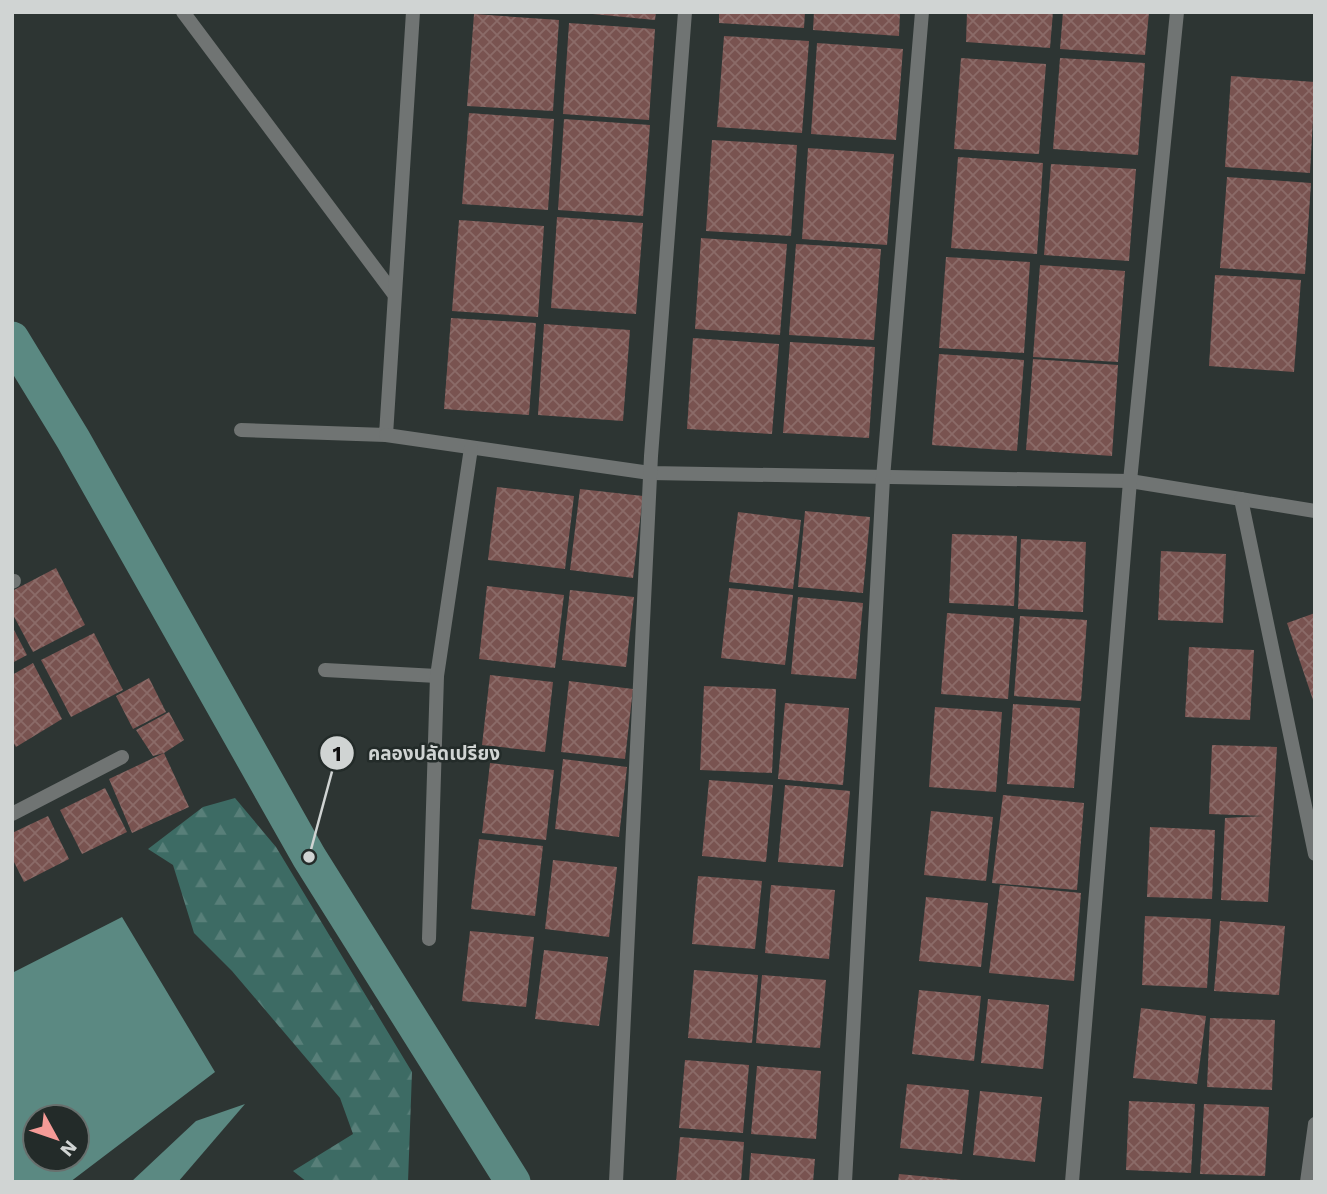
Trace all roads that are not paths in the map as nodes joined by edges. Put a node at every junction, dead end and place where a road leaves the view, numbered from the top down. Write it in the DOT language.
graph roads {
  1 [pos="183,12"];
  2 [pos="413,12"];
  3 [pos="685,12"];
  4 [pos="922,12"];
  5 [pos="1177,12"];
  6 [pos="394,294"];
  7 [pos="241,430"];
  8 [pos="386,436"];
  9 [pos="471,447"];
  10 [pos="650,472"];
  11 [pos="883,478"];
  12 [pos="1130,481"];
  13 [pos="1241,499"];
  14 [pos="1315,511"];
  15 [pos="325,670"];
  16 [pos="437,676"];
  17 [pos="122,757"];
  18 [pos="12,814"];
  19 [pos="1315,854"];
  20 [pos="429,939"];
  21 [pos="1315,1124"];
  22 [pos="616,1182"];
  23 [pos="845,1182"];
  24 [pos="1072,1182"];
  25 [pos="1307,1182"];
  1 -- 6 [label="street"];
  2 -- 6 [label="street"];
  3 -- 10 [label="street"];
  4 -- 11 [label="street"];
  5 -- 12 [label="street"];
  6 -- 8 [label="street"];
  7 -- 8 [label="street"];
  8 -- 9 [label="street"];
  9 -- 10 [label="street"];
  9 -- 16 [label="street"];
  10 -- 11 [label="street"];
  10 -- 22 [label="street"];
  11 -- 12 [label="street"];
  11 -- 23 [label="street"];
  12 -- 13 [label="street"];
  12 -- 24 [label="street"];
  13 -- 14 [label="street"];
  13 -- 19 [label="street"];
  15 -- 16 [label="street"];
  16 -- 20 [label="street"];
  17 -- 18 [label="street"];
  21 -- 25 [label="street"];
}
